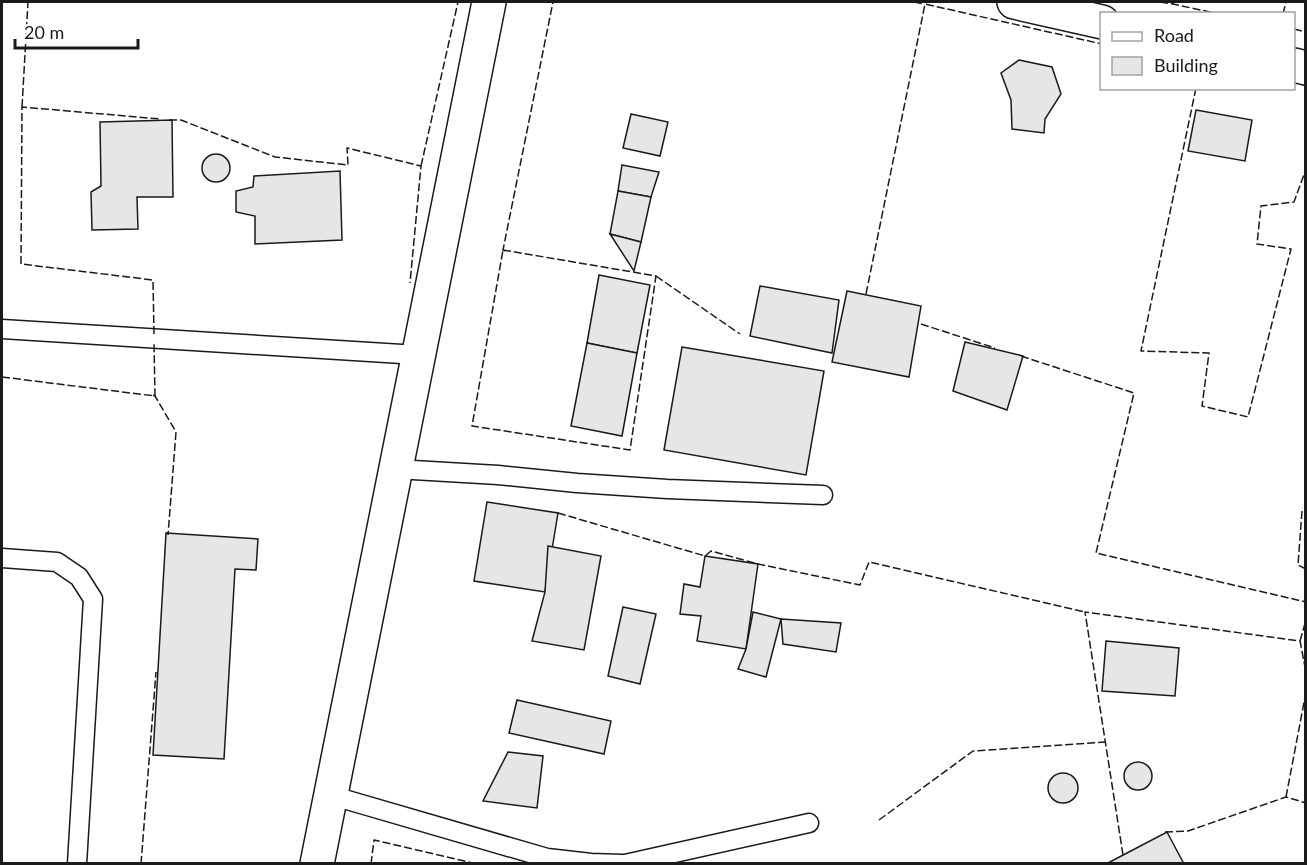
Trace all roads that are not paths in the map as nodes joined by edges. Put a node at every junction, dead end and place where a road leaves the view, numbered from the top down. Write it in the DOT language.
graph roads {
  1 [pos="489,2"];
  2 [pos="1014,2"];
  3 [pos="1100,22"];
  4 [pos="2,329"];
  5 [pos="418,355"];
  6 [pos="396,469"];
  7 [pos="823,495"];
  8 [pos="2,558"];
  9 [pos="330,795"];
  10 [pos="809,823"];
  11 [pos="77,864"];
  12 [pos="317,864"];
  13 [pos="624,864"];
  1 -- 5 [label="street"];
  2 -- 3 [label="street"];
  4 -- 5 [label="lane"];
  5 -- 6 [label="street"];
  6 -- 7 [label="lane"];
  6 -- 9 [label="street"];
  8 -- 11 [label="lane"];
  9 -- 12 [label="street"];
  9 -- 13 [label="lane"];
  10 -- 13 [label="lane"];
}
